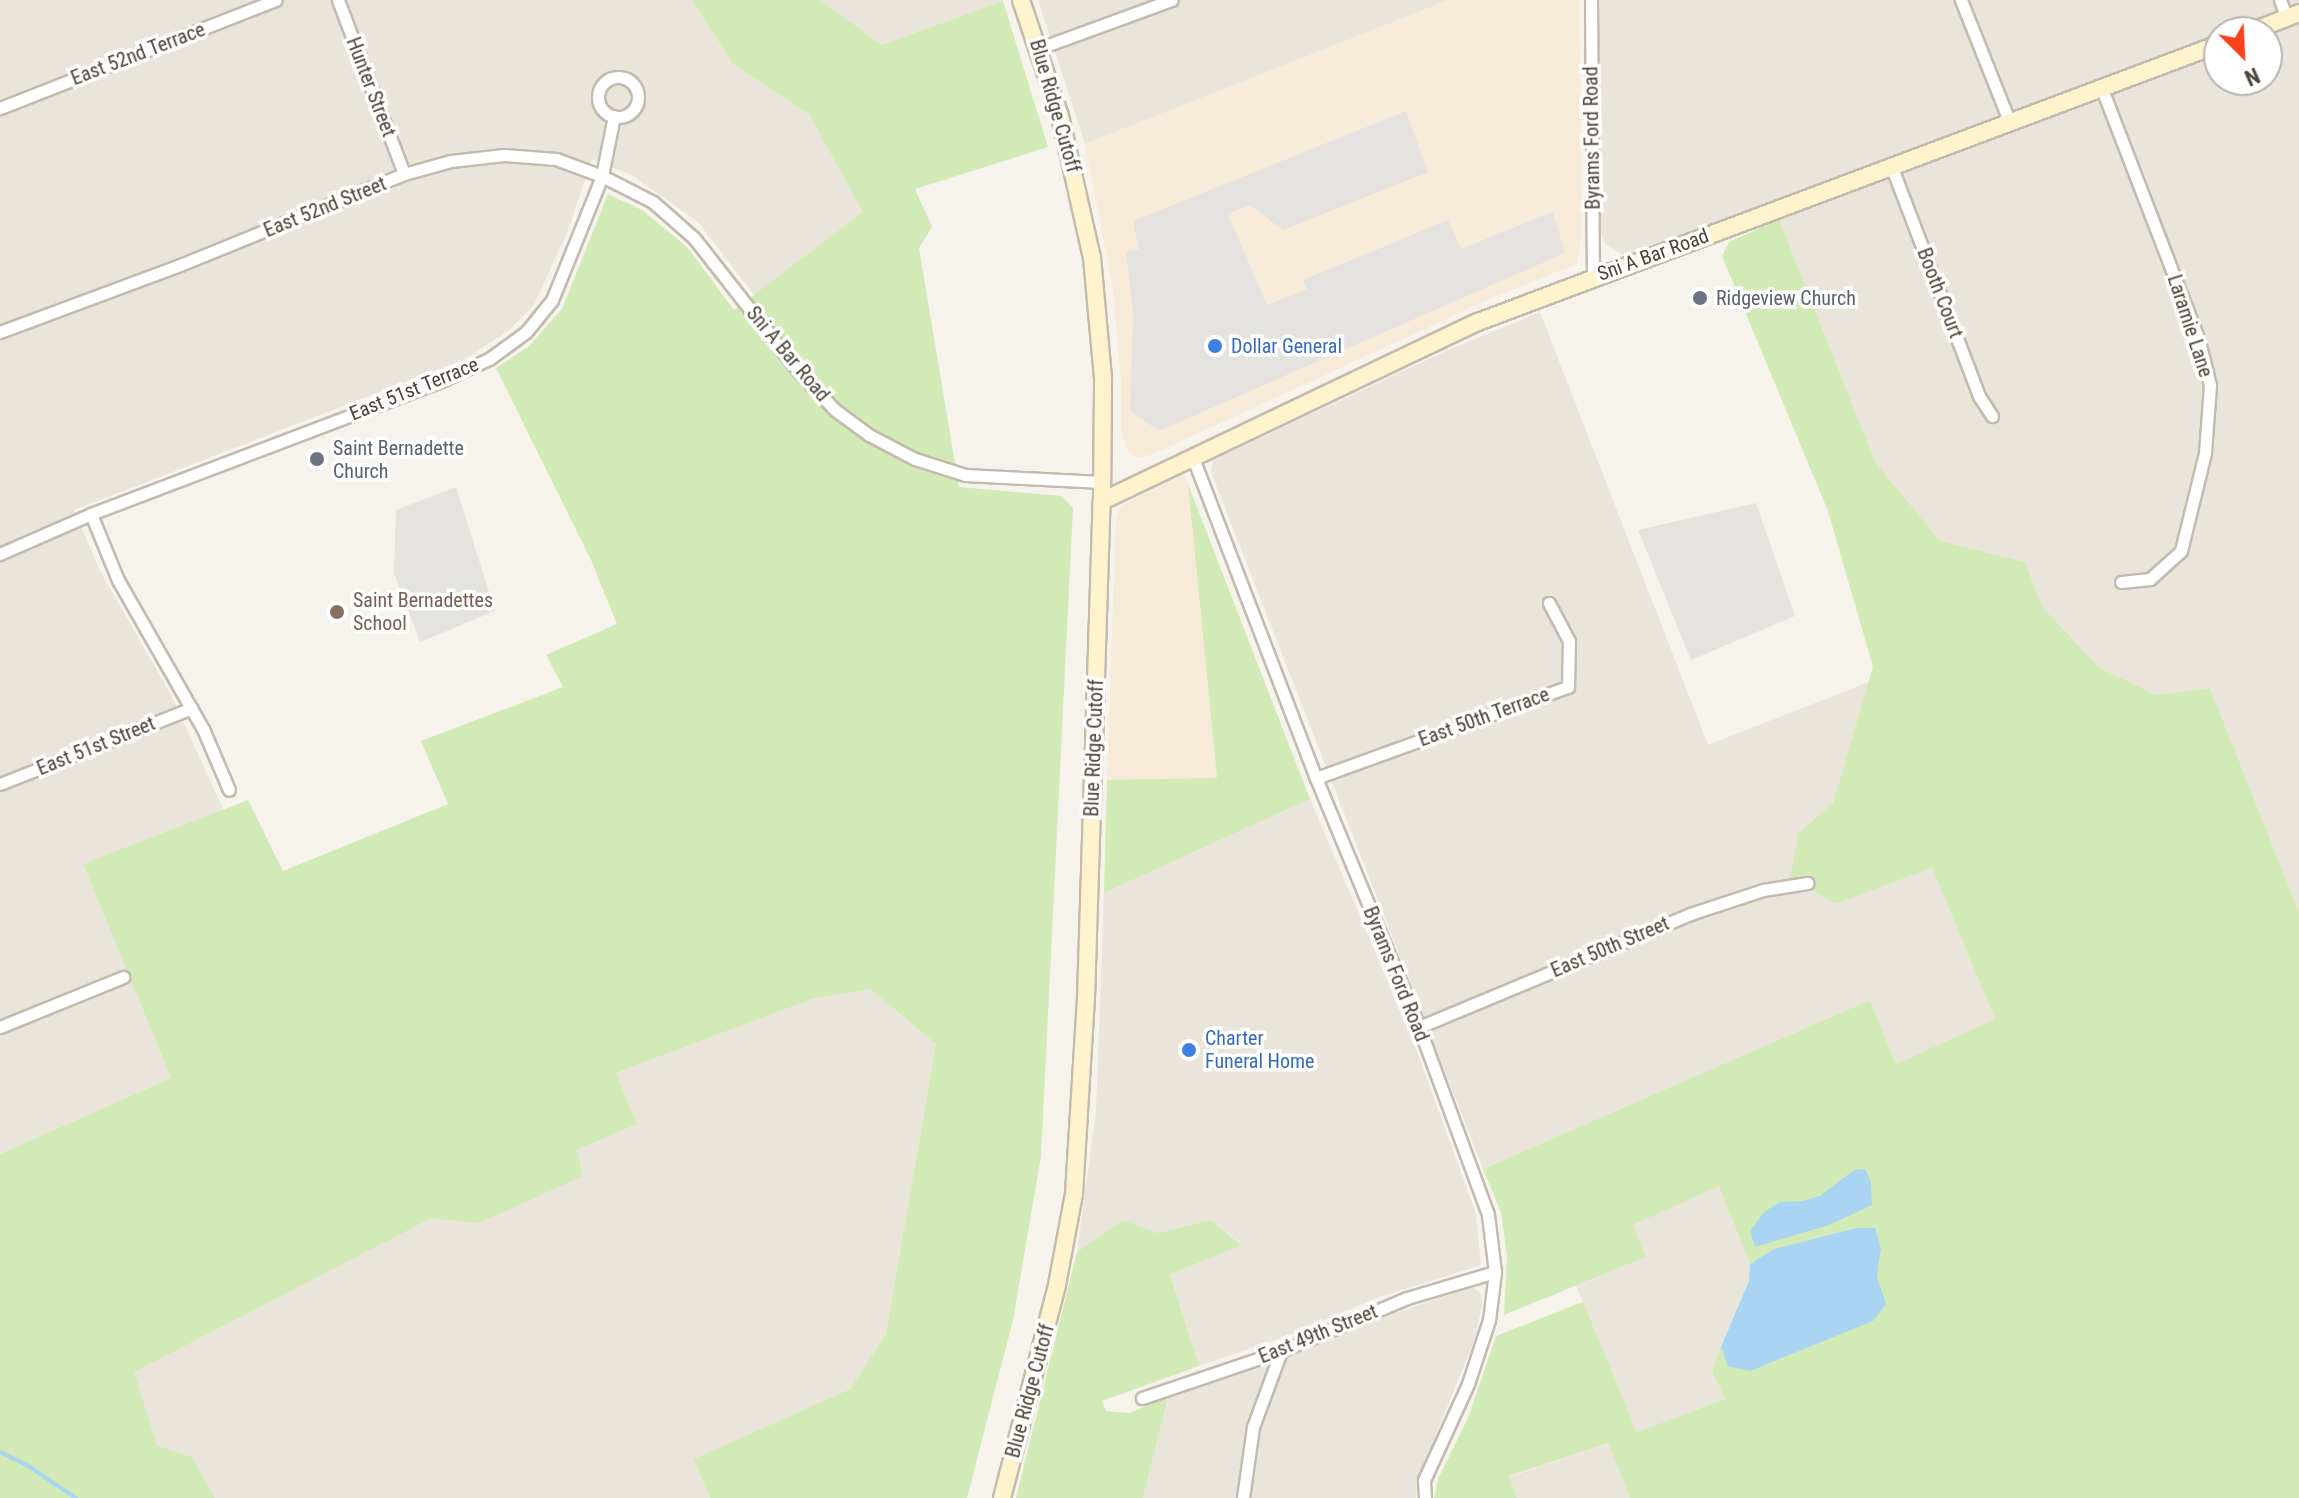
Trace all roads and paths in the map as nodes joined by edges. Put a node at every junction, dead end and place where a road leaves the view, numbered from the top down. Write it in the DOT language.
graph roads {
  1 [pos="276,0"];
  2 [pos="338,0"];
  3 [pos="1021,0"];
  4 [pos="1171,0"];
  5 [pos="1591,0"];
  6 [pos="1961,0"];
  7 [pos="2280,0"];
  8 [pos="2293,16"];
  9 [pos="1040,48"];
  10 [pos="2203,50"];
  11 [pos="2102,89"];
  12 [pos="0,108"];
  13 [pos="614,116"];
  14 [pos="2010,123"];
  15 [pos="1892,168"];
  16 [pos="404,174"];
  17 [pos="602,176"];
  18 [pos="1593,276"];
  19 [pos="0,332"];
  20 [pos="1992,416"];
  21 [pos="1193,458"];
  22 [pos="1102,482"];
  23 [pos="1102,501"];
  24 [pos="91,514"];
  25 [pos="0,554"];
  26 [pos="2121,582"];
  27 [pos="1549,603"];
  28 [pos="192,708"];
  29 [pos="1316,778"];
  30 [pos="0,784"];
  31 [pos="229,790"];
  32 [pos="1807,883"];
  33 [pos="123,977"];
  34 [pos="0,1027"];
  35 [pos="1419,1027"];
  36 [pos="1495,1272"];
  37 [pos="1281,1351"];
  38 [pos="1142,1398"];
  39 [pos="1002,1498"];
  40 [pos="1243,1498"];
  41 [pos="1425,1498"];
  1 -- 12 [label="street, East 52nd Terrace"];
  2 -- 16 [label="street, Hunter Street"];
  3 -- 9 [label="main road, Blue Ridge Cutoff"];
  4 -- 9 [label="street"];
  5 -- 18 [label="street, Byrams Ford Road"];
  6 -- 14 [label="street"];
  7 -- 8 [label="street"];
  9 -- 22 [label="main road, Blue Ridge Cutoff"];
  10 -- 11 [label="main road, Sni A Bar Road"];
  11 -- 14 [label="main road, Sni A Bar Road"];
  11 -- 26 [label="street, Laramie Lane"];
  13 -- 17 [label="street"];
  14 -- 15 [label="main road, Sni A Bar Road"];
  15 -- 18 [label="main road, Sni A Bar Road"];
  15 -- 20 [label="street, Booth Court"];
  16 -- 17 [label="street, East 52nd Street"];
  16 -- 19 [label="street, East 52nd Street"];
  17 -- 22 [label="street, Sni A Bar Road"];
  17 -- 24 [label="street, East 51st Terrace"];
  18 -- 21 [label="main road, Sni A Bar Road"];
  21 -- 23 [label="main road, Sni A Bar Road"];
  21 -- 29 [label="street, Byrams Ford Road"];
  22 -- 23 [label="main road, Blue Ridge Cutoff"];
  23 -- 39 [label="main road, Blue Ridge Cutoff"];
  24 -- 25 [label="street, East 51st Terrace"];
  24 -- 28 [label="street"];
  27 -- 29 [label="street, East 50th Terrace"];
  28 -- 30 [label="street, East 51st Street"];
  28 -- 31 [label="street"];
  29 -- 35 [label="street, Byrams Ford Road"];
  32 -- 35 [label="street, East 50th Street"];
  33 -- 34 [label="street"];
  35 -- 36 [label="street, Byrams Ford Road"];
  36 -- 37 [label="street, East 49th Street"];
  36 -- 41 [label="street, Byrams Ford Road"];
  37 -- 38 [label="street, East 49th Street"];
  37 -- 40 [label="street"];
}
